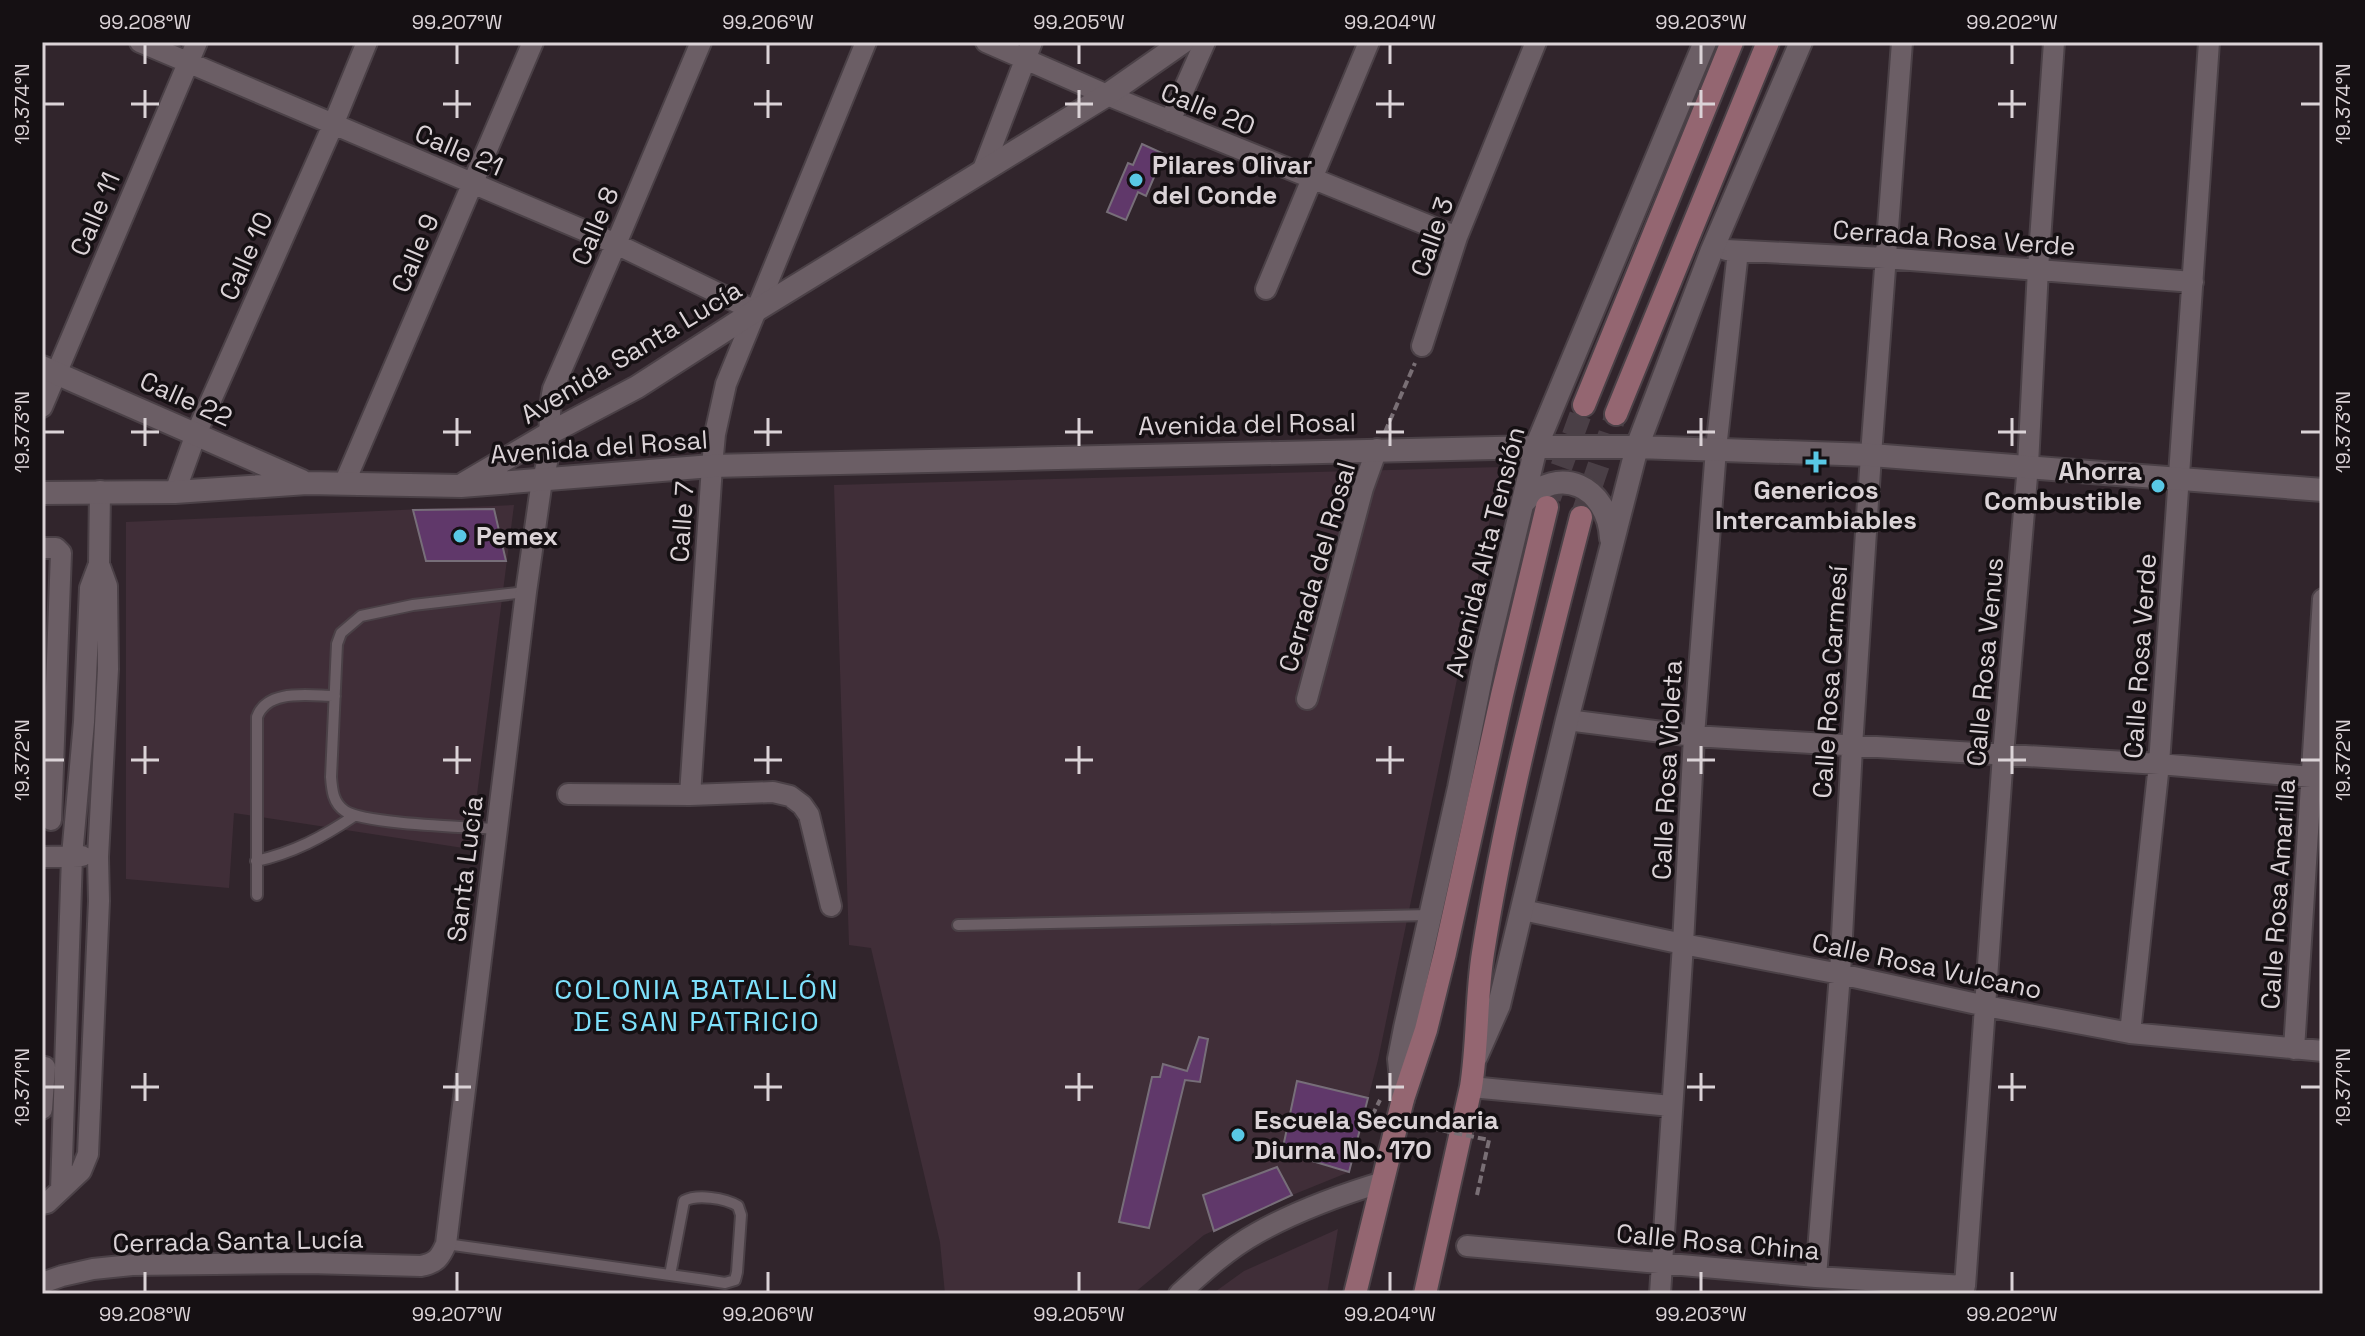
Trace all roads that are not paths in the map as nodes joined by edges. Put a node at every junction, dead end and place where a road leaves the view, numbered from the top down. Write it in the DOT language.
graph roads {
  1 [pos="140,42"];
  2 [pos="197,42"];
  3 [pos="367,42"];
  4 [pos="533,42"];
  5 [pos="701,42"];
  6 [pos="866,42"];
  7 [pos="986,42"];
  8 [pos="1183,42"];
  9 [pos="1205,42"];
  10 [pos="1369,42"];
  11 [pos="1536,42"];
  12 [pos="1705,42"];
  13 [pos="1732,42"];
  14 [pos="1768,42"];
  15 [pos="1801,42"];
  16 [pos="1902,42"];
  17 [pos="2054,42"];
  18 [pos="2209,42"];
  19 [pos="1028,50"];
  20 [pos="189,63"];
  21 [pos="1107,95"];
  22 [pos="1170,121"];
  23 [pos="333,125"];
  24 [pos="982,172"];
  25 [pos="1310,178"];
  26 [pos="473,184"];
  27 [pos="1457,237"];
  28 [pos="616,244"];
  29 [pos="1712,250"];
  30 [pos="1738,251"];
  31 [pos="1885,258"];
  32 [pos="2038,269"];
  33 [pos="2193,282"];
  34 [pos="1266,289"];
  35 [pos="755,311"];
  36 [pos="1422,346"];
  37 [pos="49,370"];
  38 [pos="1584,405"];
  39 [pos="42,407"];
  40 [pos="1616,414"];
  41 [pos="550,433"];
  42 [pos="196,434"];
  43 [pos="1536,447"];
  44 [pos="1637,447"];
  45 [pos="1377,449"];
  46 [pos="1716,449"];
  47 [pos="1871,455"];
  48 [pos="2028,465"];
  49 [pos="712,466"];
  50 [pos="2179,477"];
  51 [pos="542,480"];
  52 [pos="307,483"];
  53 [pos="344,484"];
  54 [pos="461,486"];
  55 [pos="2323,490"];
  56 [pos="100,491"];
  57 [pos="175,492"];
  58 [pos="42,493"];
  59 [pos="1523,503"];
  60 [pos="1547,507"];
  61 [pos="1581,517"];
  62 [pos="1611,543"];
  63 [pos="52,551"];
  64 [pos="99,564"];
  65 [pos="526,592"];
  66 [pos="2323,599"];
  67 [pos="49,685"];
  68 [pos="335,696"];
  69 [pos="1307,699"];
  70 [pos="1567,720"];
  71 [pos="1694,736"];
  72 [pos="1852,747"];
  73 [pos="2003,755"];
  74 [pos="2159,764"];
  75 [pos="2317,777"];
  76 [pos="568,794"];
  77 [pos="690,795"];
  78 [pos="354,816"];
  79 [pos="51,820"];
  80 [pos="496,829"];
  81 [pos="72,856"];
  82 [pos="42,857"];
  83 [pos="98,857"];
  84 [pos="256,861"];
  85 [pos="257,895"];
  86 [pos="831,906"];
  87 [pos="1523,910"];
  88 [pos="1430,915"];
  89 [pos="958,925"];
  90 [pos="1683,944"];
  91 [pos="1840,974"];
  92 [pos="1986,1006"];
  93 [pos="2130,1033"];
  94 [pos="2294,1049"];
  95 [pos="2323,1051"];
  96 [pos="1476,1057"];
  97 [pos="45,1067"];
  98 [pos="1471,1087"];
  99 [pos="1403,1099"];
  100 [pos="1671,1106"];
  101 [pos="42,1109"];
  102 [pos="1383,1182"];
  103 [pos="61,1190"];
  104 [pos="42,1204"];
  105 [pos="1467,1246"];
  106 [pos="440,1253"];
  107 [pos="1660,1264"];
  108 [pos="670,1275"];
  109 [pos="1816,1277"];
  110 [pos="42,1283"];
  111 [pos="1968,1290"];
  112 [pos="1179,1294"];
  113 [pos="1355,1294"];
  114 [pos="1425,1294"];
  115 [pos="1660,1294"];
  1 -- 20 [label="street, Calle 21"];
  2 -- 20 [label="street, Calle 11"];
  3 -- 23 [label="street, Calle 10"];
  4 -- 26 [label="street, Calle 9"];
  5 -- 28 [label="street, Calle 8"];
  6 -- 35 [label="street, Calle 7"];
  7 -- 19 [label="street, Calle 20"];
  8 -- 21 [label="street, Avenida Santa Lucía"];
  9 -- 22 [label="street"];
  10 -- 25 [label="street"];
  11 -- 27 [label="street, Calle 3"];
  12 -- 43 [label="street, Avenida Alta Tensión"];
  13 -- 38 [label="main road"];
  14 -- 40 [label="main road"];
  15 -- 29 [label="street"];
  16 -- 31 [label="street, Calle Rosa Carmesí"];
  17 -- 32 [label="street, Calle Rosa Venus"];
  18 -- 33 [label="street, Calle Rosa Verde"];
  19 -- 21 [label="street, Calle 20"];
  19 -- 24 [label="street"];
  20 -- 23 [label="street, Calle 21"];
  20 -- 37 [label="street, Calle 11"];
  21 -- 22 [label="street, Calle 20"];
  21 -- 24 [label="street, Avenida Santa Lucía"];
  22 -- 25 [label="street, Calle 20"];
  23 -- 26 [label="street, Calle 21"];
  23 -- 42 [label="street, Calle 10"];
  24 -- 35 [label="street, Avenida Santa Lucía"];
  25 -- 27 [label="street, Calle 20"];
  25 -- 34 [label="street"];
  26 -- 28 [label="street, Calle 21"];
  26 -- 53 [label="street, Calle 9"];
  27 -- 36 [label="street, Calle 3"];
  28 -- 35 [label="street, Calle 21"];
  28 -- 41 [label="street, Calle 8"];
  29 -- 30 [label="street, Cerrada Rosa Verde"];
  29 -- 44 [label="street"];
  30 -- 31 [label="street, Cerrada Rosa Verde"];
  30 -- 46 [label="street, Calle Rosa Violeta"];
  31 -- 32 [label="street, Cerrada Rosa Verde"];
  31 -- 47 [label="street, Calle Rosa Carmesí"];
  32 -- 33 [label="street, Cerrada Rosa Verde"];
  32 -- 48 [label="street, Calle Rosa Venus"];
  33 -- 50 [label="street, Calle Rosa Verde"];
  35 -- 41 [label="street, Avenida Santa Lucía"];
  35 -- 49 [label="street, Calle 7"];
  37 -- 39 [label="street, Calle 11"];
  37 -- 42 [label="street, Calle 22"];
  41 -- 51 [label="street, Santa Lucía"];
  41 -- 54 [label="street, Avenida Santa Lucía"];
  42 -- 52 [label="street, Calle 22"];
  42 -- 57 [label="street, Calle 10"];
  43 -- 44 [label="street, Avenida del Rosal"];
  43 -- 45 [label="street, Avenida del Rosal"];
  43 -- 59 [label="street, Avenida Alta Tensión"];
  44 -- 46 [label="street, Avenida del Rosal"];
  44 -- 62 [label="street"];
  45 -- 49 [label="street, Avenida del Rosal"];
  45 -- 69 [label="street, Cerrada del Rosal"];
  46 -- 47 [label="street, Avenida del Rosal"];
  46 -- 71 [label="street, Calle Rosa Violeta"];
  47 -- 48 [label="street, Avenida del Rosal"];
  47 -- 72 [label="street, Calle Rosa Carmesí"];
  48 -- 50 [label="street, Avenida del Rosal"];
  48 -- 73 [label="street, Calle Rosa Venus"];
  49 -- 51 [label="street, Avenida del Rosal"];
  49 -- 77 [label="street, Calle 7"];
  50 -- 55 [label="street, Avenida del Rosal"];
  50 -- 74 [label="street, Calle Rosa Verde"];
  51 -- 54 [label="street, Avenida del Rosal"];
  51 -- 65 [label="street, Santa Lucía"];
  52 -- 53 [label="street"];
  52 -- 57 [label="street"];
  53 -- 54 [label="street"];
  56 -- 57 [label="street"];
  56 -- 58 [label="street"];
  56 -- 64 [label="street"];
  59 -- 62 [label="street"];
  59 -- 88 [label="street, Avenida Alta Tensión"];
  60 -- 99 [label="main road, Avenida Alta Tensión"];
  61 -- 96 [label="main road"];
  62 -- 70 [label="street"];
  63 -- 67 [label="street"];
  64 -- 81 [label="street"];
  64 -- 83 [label="street"];
  65 -- 68 [label="lane"];
  65 -- 80 [label="street, Santa Lucía"];
  66 -- 75 [label="street, Calle Rosa Amarilla"];
  67 -- 79 [label="street"];
  68 -- 78 [label="lane"];
  68 -- 84 [label="lane"];
  70 -- 71 [label="street"];
  70 -- 87 [label="street"];
  71 -- 72 [label="street"];
  71 -- 90 [label="street, Calle Rosa Violeta"];
  72 -- 73 [label="street"];
  72 -- 91 [label="street, Calle Rosa Carmesí"];
  73 -- 74 [label="street"];
  73 -- 92 [label="street, Calle Rosa Venus"];
  74 -- 75 [label="street"];
  74 -- 93 [label="street, Calle Rosa Verde"];
  75 -- 94 [label="street, Calle Rosa Amarilla"];
  76 -- 77 [label="street"];
  77 -- 86 [label="street"];
  78 -- 80 [label="lane"];
  78 -- 84 [label="lane"];
  80 -- 106 [label="street, Santa Lucía"];
  81 -- 82 [label="street"];
  81 -- 83 [label="street"];
  81 -- 103 [label="street"];
  83 -- 103 [label="street"];
  84 -- 85 [label="lane"];
  87 -- 90 [label="street, Calle Rosa Vulcano"];
  87 -- 96 [label="street"];
  88 -- 89 [label="lane"];
  88 -- 99 [label="street, Avenida Alta Tensión"];
  90 -- 91 [label="street, Calle Rosa Vulcano"];
  90 -- 100 [label="street, Calle Rosa Violeta"];
  91 -- 92 [label="street, Calle Rosa Vulcano"];
  91 -- 109 [label="street, Calle Rosa Carmesí"];
  92 -- 93 [label="street, Calle Rosa Vulcano"];
  92 -- 111 [label="street, Calle Rosa Venus"];
  93 -- 94 [label="street, Calle Rosa Vulcano"];
  94 -- 95 [label="street, Calle Rosa Vulcano"];
  96 -- 98 [label="main road"];
  97 -- 101 [label="street"];
  98 -- 100 [label="street"];
  98 -- 114 [label="main road"];
  99 -- 102 [label="main road, Avenida Alta Tensión"];
  100 -- 107 [label="street, Calle Rosa Violeta"];
  102 -- 112 [label="street"];
  102 -- 113 [label="main road, Avenida Alta Tensión"];
  103 -- 104 [label="street"];
  105 -- 107 [label="street, Calle Rosa China"];
  106 -- 108 [label="lane"];
  106 -- 110 [label="street, Cerrada Santa Lucía"];
  107 -- 109 [label="street, Calle Rosa China"];
  107 -- 115 [label="street, Calle Rosa Violeta"];
  108 -- 108 [label="lane"];
  109 -- 111 [label="street, Calle Rosa China"];
}
